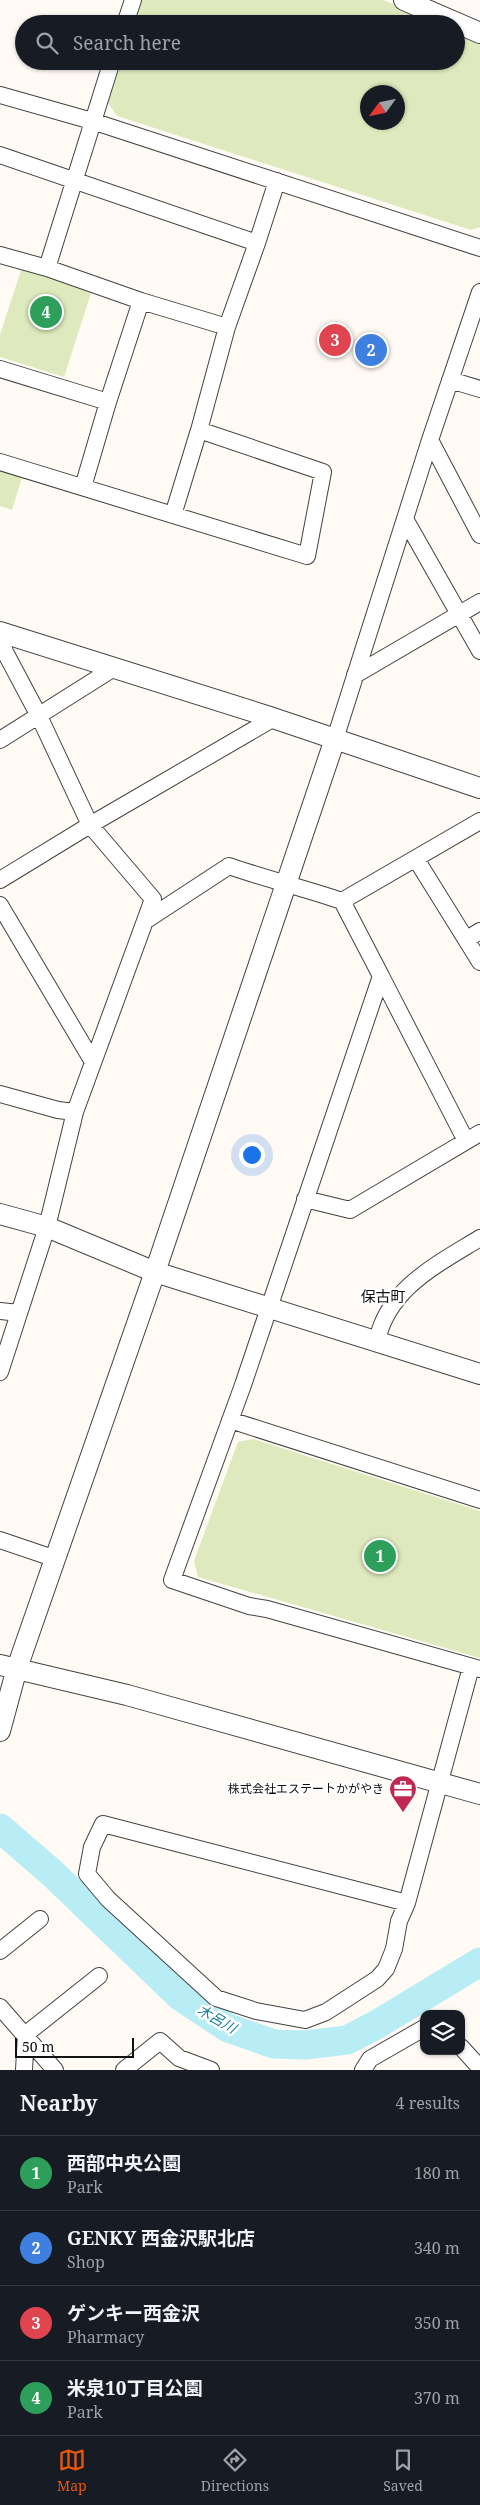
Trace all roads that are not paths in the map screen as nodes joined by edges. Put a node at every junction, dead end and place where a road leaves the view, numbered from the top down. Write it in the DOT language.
graph roads {
  1 [pos="133,0"];
  2 [pos="404,0"];
  3 [pos="128,15"];
  4 [pos="439,15"];
  5 [pos="465,26"];
  6 [pos="480,33"];
  7 [pos="109,70"];
  8 [pos="0,95"];
  9 [pos="92,121"];
  10 [pos="0,155"];
  11 [pos="74,180"];
  12 [pos="277,182"];
  13 [pos="257,243"];
  14 [pos="480,248"];
  15 [pos="0,255"];
  16 [pos="47,268"];
  17 [pos="480,292"];
  18 [pos="140,301"];
  19 [pos="227,327"];
  20 [pos="0,369"];
  21 [pos="450,380"];
  22 [pos="480,389"];
  23 [pos="108,402"];
  24 [pos="198,434"];
  25 [pos="430,440"];
  26 [pos="0,462"];
  27 [pos="83,487"];
  28 [pos="173,515"];
  29 [pos="405,519"];
  30 [pos="480,535"];
  31 [pos="480,602"];
  32 [pos="459,614"];
  33 [pos="0,633"];
  34 [pos="480,651"];
  35 [pos="114,668"];
  36 [pos="355,675"];
  37 [pos="39,716"];
  38 [pos="274,718"];
  39 [pos="334,739"];
  40 [pos="0,740"];
  41 [pos="480,788"];
  42 [pos="480,821"];
  43 [pos="90,825"];
  44 [pos="416,858"];
  45 [pos="0,880"];
  46 [pos="286,882"];
  47 [pos="342,901"];
  48 [pos="0,905"];
  49 [pos="145,922"];
  50 [pos="473,935"];
  51 [pos="480,962"];
  52 [pos="381,976"];
  53 [pos="93,1062"];
  54 [pos="0,1094"];
  55 [pos="75,1112"];
  56 [pos="480,1133"];
  57 [pos="466,1141"];
  58 [pos="305,1199"];
  59 [pos="0,1214"];
  60 [pos="47,1227"];
  61 [pos="480,1238"];
  62 [pos="155,1272"];
  63 [pos="269,1308"];
  64 [pos="0,1312"];
  65 [pos="19,1313"];
  66 [pos="377,1342"];
  67 [pos="0,1372"];
  68 [pos="480,1374"];
  69 [pos="230,1420"];
  70 [pos="480,1500"];
  71 [pos="0,1540"];
  72 [pos="56,1559"];
  73 [pos="9,1666"];
  74 [pos="476,1668"];
  75 [pos="0,1731"];
  76 [pos="440,1782"];
  77 [pos="480,1794"];
  78 [pos="407,1903"];
  79 [pos="40,1920"];
  80 [pos="0,1952"];
  81 [pos="99,1976"];
  82 [pos="0,2007"];
  83 [pos="420,2030"];
  84 [pos="26,2034"];
  85 [pos="465,2051"];
  86 [pos="480,2068"];
  87 [pos="24,2070"];
  88 [pos="55,2070"];
  89 [pos="124,2070"];
  90 [pos="212,2070"];
  91 [pos="363,2070"];
  1 -- 3 [label="street"];
  2 -- 4 [label="street"];
  5 -- 6 [label="street"];
  7 -- 9 [label="street"];
  8 -- 9 [label="street"];
  9 -- 11 [label="street"];
  9 -- 12 [label="street"];
  10 -- 11 [label="street"];
  11 -- 13 [label="street"];
  11 -- 16 [label="street"];
  12 -- 13 [label="street"];
  12 -- 14 [label="street"];
  13 -- 19 [label="street"];
  15 -- 16 [label="street"];
  16 -- 18 [label="street"];
  17 -- 21 [label="street"];
  18 -- 19 [label="street"];
  18 -- 23 [label="street"];
  19 -- 24 [label="street"];
  20 -- 23 [label="street"];
  21 -- 22 [label="street"];
  21 -- 25 [label="street"];
  23 -- 27 [label="street"];
  24 -- 28 [label="street"];
  24 -- 28 [label="street"];
  25 -- 29 [label="street"];
  25 -- 30 [label="street"];
  26 -- 27 [label="street"];
  27 -- 28 [label="street"];
  29 -- 32 [label="street"];
  29 -- 36 [label="street"];
  31 -- 32 [label="street"];
  32 -- 34 [label="street"];
  32 -- 36 [label="street"];
  33 -- 35 [label="street"];
  33 -- 37 [label="street"];
  35 -- 37 [label="street"];
  35 -- 38 [label="street"];
  36 -- 39 [label="street"];
  37 -- 40 [label="street"];
  37 -- 43 [label="street"];
  38 -- 39 [label="street"];
  38 -- 43 [label="street"];
  39 -- 41 [label="street"];
  39 -- 46 [label="street"];
  42 -- 44 [label="street"];
  43 -- 45 [label="street"];
  43 -- 49 [label="street"];
  44 -- 47 [label="street"];
  44 -- 50 [label="street"];
  46 -- 47 [label="street"];
  46 -- 49 [label="street"];
  46 -- 62 [label="street"];
  47 -- 52 [label="street"];
  48 -- 53 [label="street"];
  49 -- 53 [label="street"];
  50 -- 51 [label="street"];
  52 -- 57 [label="street"];
  52 -- 58 [label="street"];
  53 -- 55 [label="street"];
  54 -- 55 [label="street"];
  55 -- 60 [label="street"];
  56 -- 57 [label="street"];
  57 -- 58 [label="street"];
  58 -- 63 [label="street"];
  59 -- 60 [label="street"];
  60 -- 62 [label="street"];
  60 -- 65 [label="street"];
  61 -- 66 [label="street"];
  62 -- 63 [label="street"];
  62 -- 72 [label="street"];
  63 -- 66 [label="street"];
  63 -- 69 [label="street"];
  64 -- 65 [label="street"];
  65 -- 67 [label="street"];
  66 -- 68 [label="street"];
  69 -- 70 [label="street"];
  69 -- 74 [label="street"];
  71 -- 72 [label="street"];
  72 -- 73 [label="street"];
  73 -- 75 [label="street"];
  73 -- 76 [label="street"];
  74 -- 76 [label="street"];
  76 -- 77 [label="street"];
  76 -- 78 [label="street"];
  78 -- 78 [label="street"];
  79 -- 80 [label="street"];
  81 -- 84 [label="street"];
  82 -- 84 [label="street"];
  83 -- 91 [label="street"];
  84 -- 87 [label="street"];
  84 -- 88 [label="street"];
  85 -- 86 [label="street"];
  89 -- 90 [label="street"];
}
